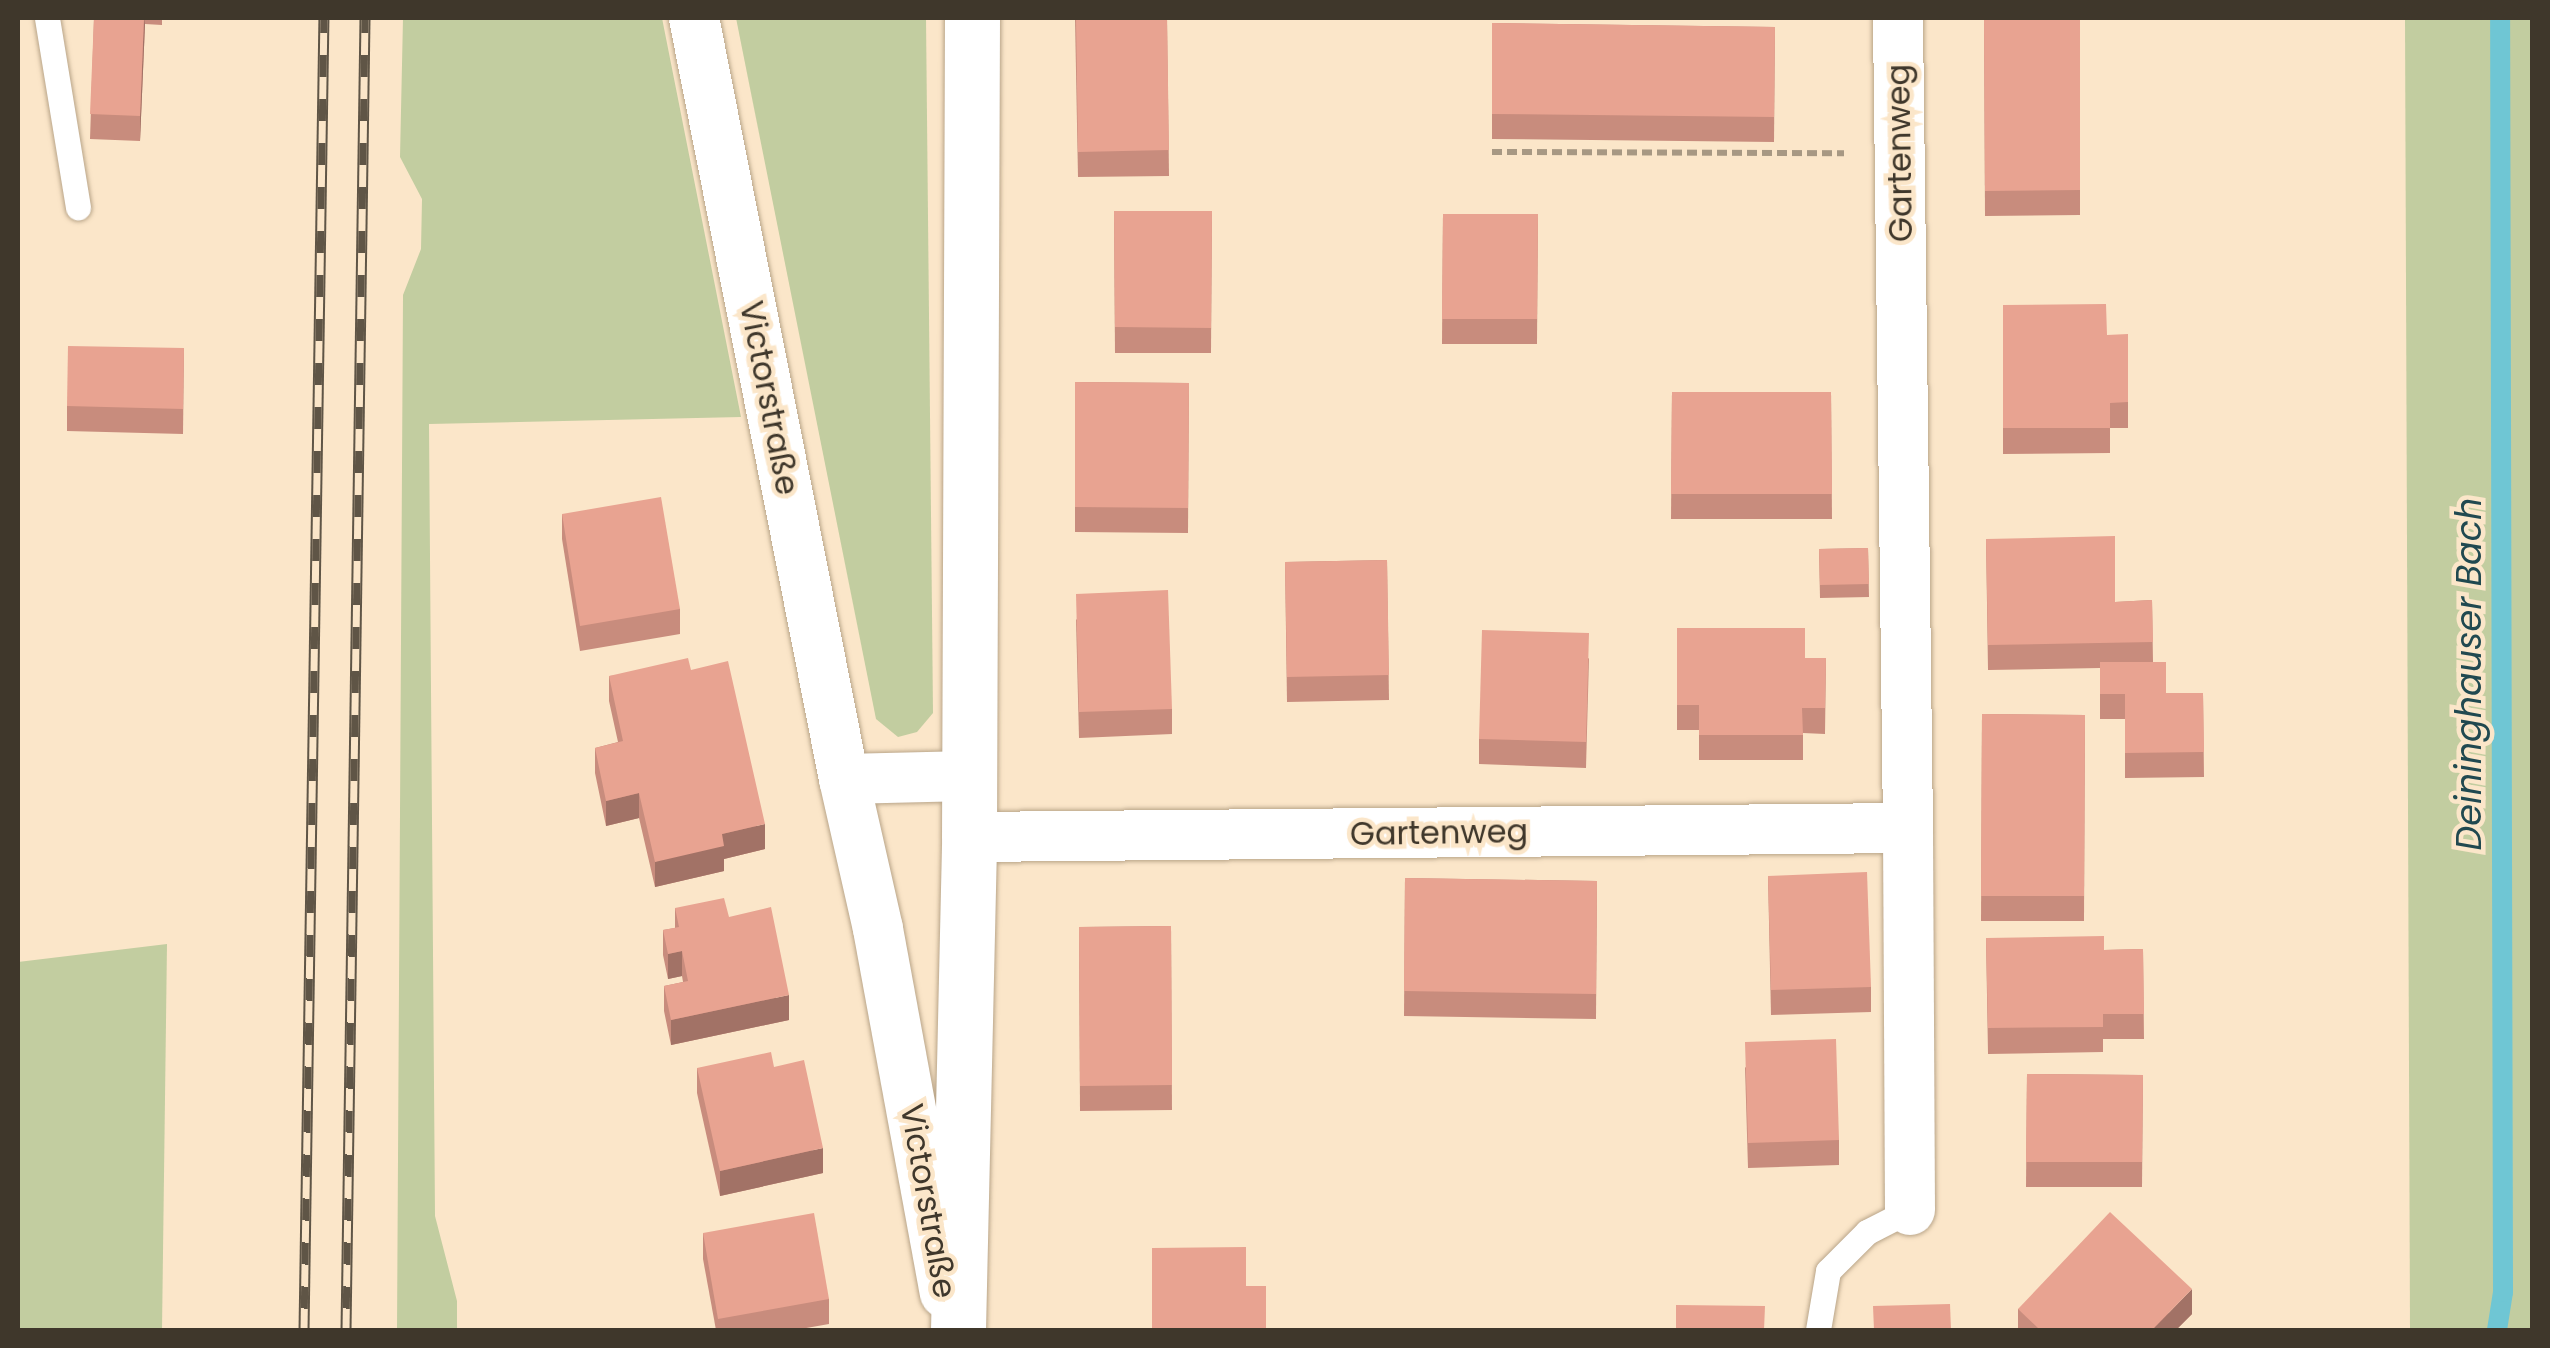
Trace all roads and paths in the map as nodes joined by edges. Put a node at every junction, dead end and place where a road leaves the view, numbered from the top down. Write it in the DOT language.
graph roads {
  1 [pos="47,18"];
  2 [pos="694,18"];
  3 [pos="972,18"];
  4 [pos="1898,18"];
  5 [pos="1492,152"];
  6 [pos="1900,154"];
  7 [pos="78,207"];
  8 [pos="969,776"];
  9 [pos="844,778"];
  10 [pos="1908,828"];
  11 [pos="969,837"];
  12 [pos="1910,1210"];
  13 [pos="955,1330"];
  14 [pos="1818,1330"];
  1 -- 7 [label="lane"];
  2 -- 9 [label="street, Victorstraße"];
  3 -- 8 [label="street, Victorstraße"];
  4 -- 6 [label="street, Gartenweg"];
  5 -- 6 [label="path"];
  6 -- 10 [label="street, Gartenweg"];
  8 -- 9 [label="street"];
  8 -- 11 [label="street, Victorstraße"];
  9 -- 13 [label="street, Victorstraße"];
  10 -- 11 [label="street, Gartenweg"];
  10 -- 12 [label="street, Gartenweg"];
  11 -- 13 [label="street, Victorstraße"];
  12 -- 14 [label="lane"];
}
